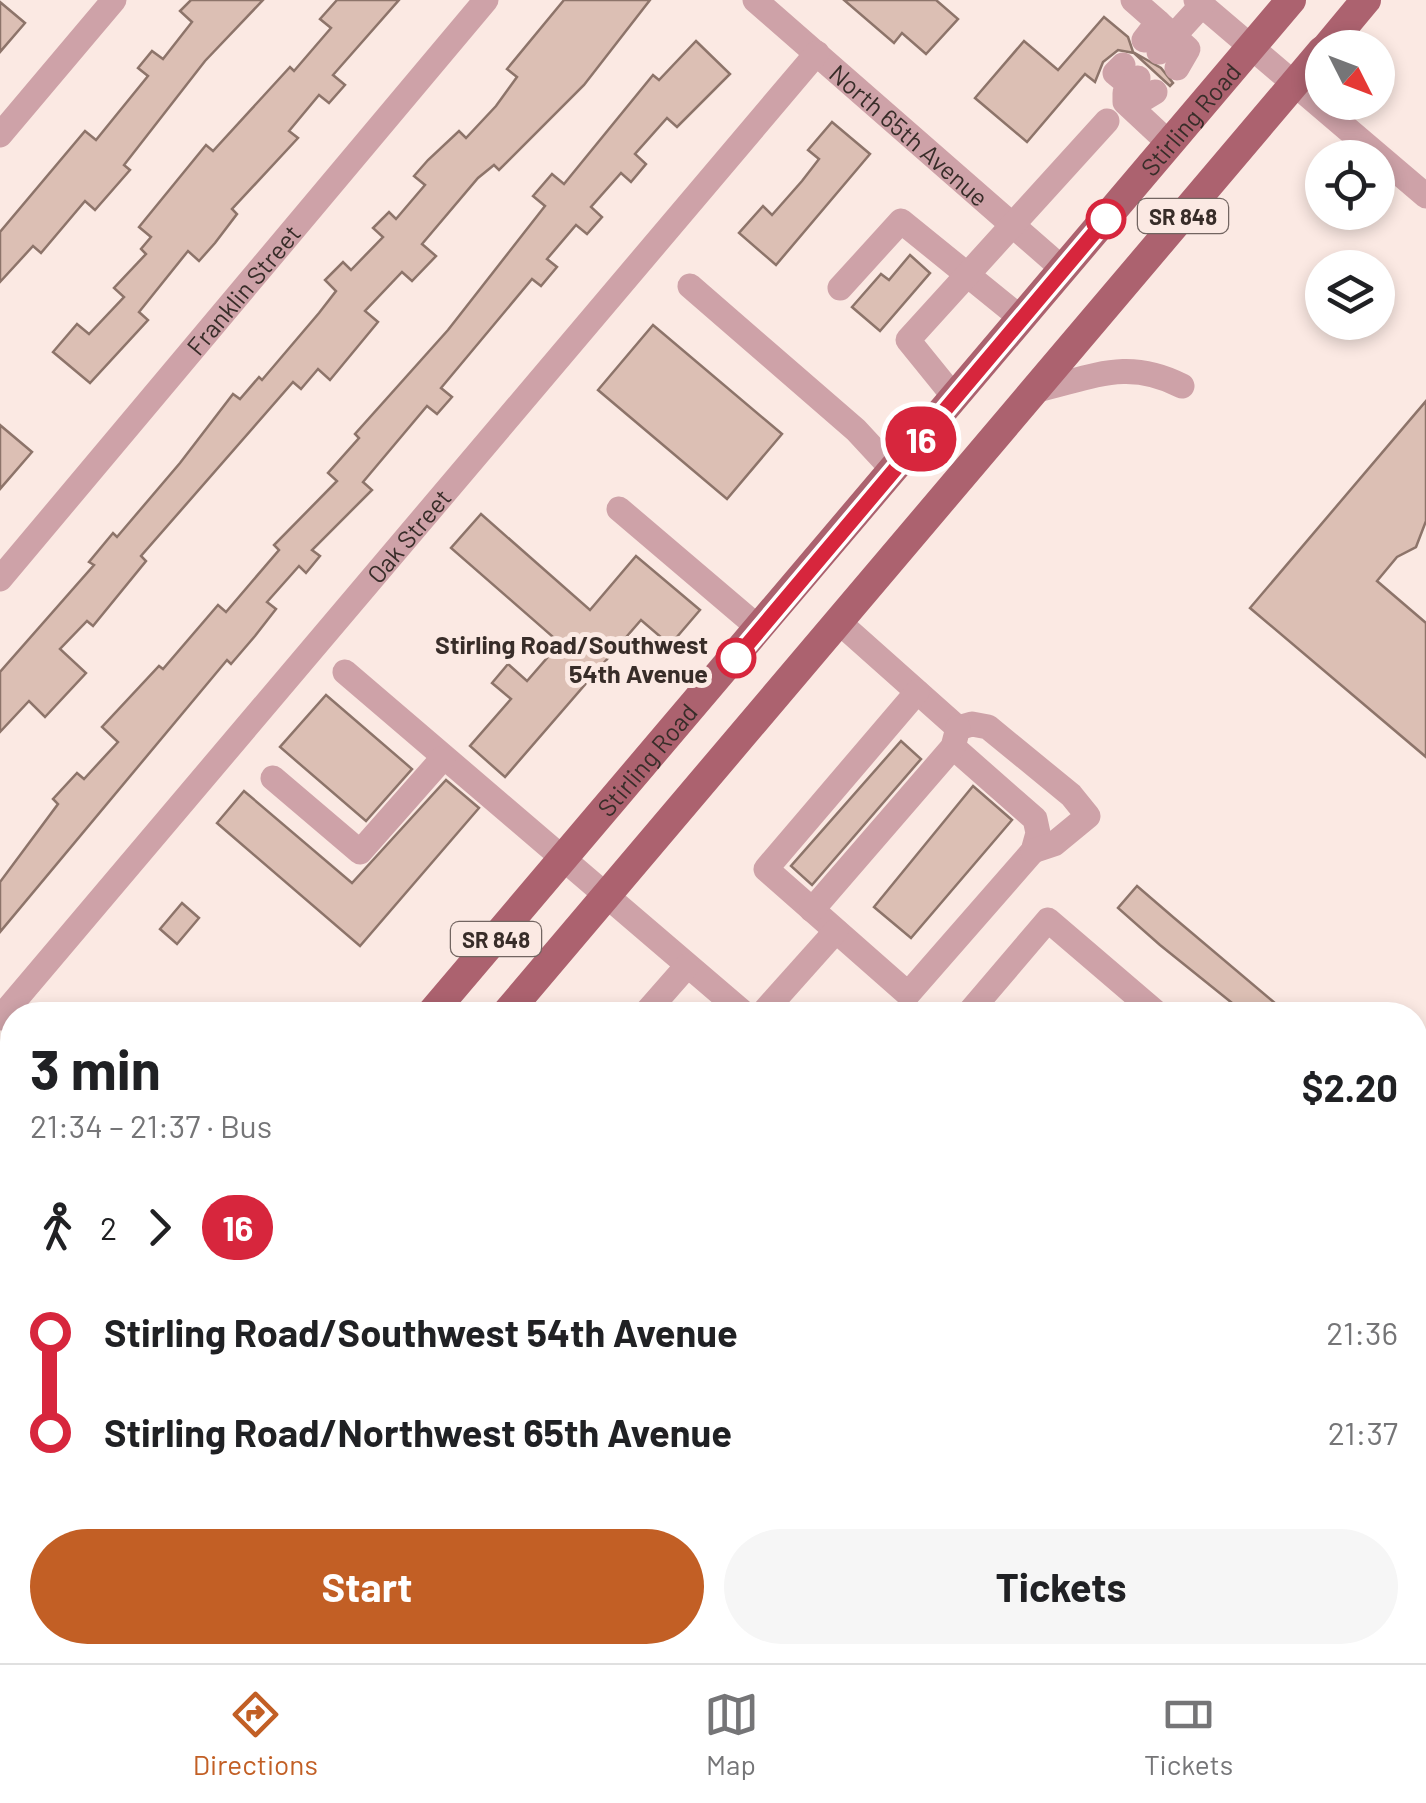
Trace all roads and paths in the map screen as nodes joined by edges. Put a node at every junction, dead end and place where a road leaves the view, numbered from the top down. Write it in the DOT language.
graph roads {
  1 [pos="114,0"];
  2 [pos="486,0"];
  3 [pos="755,0"];
  4 [pos="1133,0"];
  5 [pos="1291,0"];
  6 [pos="1366,0"];
  7 [pos="1199,2"];
  8 [pos="1340,30"];
  9 [pos="1251,48"];
  10 [pos="817,54"];
  11 [pos="1305,72"];
  12 [pos="1136,80"];
  13 [pos="1293,86"];
  14 [pos="1107,121"];
  15 [pos="0,135"];
  16 [pos="1170,144"];
  17 [pos="1426,196"];
  18 [pos="1014,226"];
  19 [pos="1064,270"];
  20 [pos="967,276"];
  21 [pos="690,286"];
  22 [pos="840,288"];
  23 [pos="1022,319"];
  24 [pos="1182,386"];
  25 [pos="1036,390"];
  26 [pos="955,398"];
  27 [pos="894,471"];
  28 [pos="620,510"];
  29 [pos="0,579"];
  30 [pos="840,623"];
  31 [pos="760,629"];
  32 [pos="345,672"];
  33 [pos="917,692"];
  34 [pos="956,738"];
  35 [pos="443,758"];
  36 [pos="274,778"];
  37 [pos="1032,851"];
  38 [pos="563,862"];
  39 [pos="607,899"];
  40 [pos="812,910"];
  41 [pos="836,931"];
  42 [pos="687,966"];
  43 [pos="14,1002"];
  44 [pos="441,1002"];
  45 [pos="516,1002"];
  46 [pos="655,1002"];
  47 [pos="730,1002"];
  48 [pos="773,1002"];
  49 [pos="977,1002"];
  50 [pos="1144,1002"];
  1 -- 15 [label="street"];
  2 -- 29 [label="street, Franklin Street"];
  3 -- 10 [label="street, North 65th Avenue"];
  4 -- 7 [label="street"];
  5 -- 9 [label="main road, Stirling Road / SR 848"];
  6 -- 8 [label="main road, SR 848"];
  7 -- 9 [label="street"];
  9 -- 13 [label="street"];
  9 -- 16 [label="main road, Stirling Road / SR 848"];
  10 -- 18 [label="street, North 65th Avenue"];
  10 -- 43 [label="street, Oak Street"];
  11 -- 13 [label="main road, SR 848"];
  12 -- 16 [label="street"];
  13 -- 17 [label="street"];
  13 -- 25 [label="main road, SR 848"];
  14 -- 18 [label="street"];
  16 -- 19 [label="main road, Stirling Road / SR 848"];
  18 -- 19 [label="street, North 65th Avenue"];
  18 -- 20 [label="street"];
  19 -- 23 [label="main road, Stirling Road / SR 848"];
  20 -- 22 [label="street"];
  20 -- 23 [label="street"];
  20 -- 26 [label="street"];
  21 -- 27 [label="street"];
  23 -- 26 [label="main road, Stirling Road / SR 848"];
  24 -- 25 [label="street"];
  25 -- 30 [label="main road, SR 848"];
  26 -- 27 [label="main road, Stirling Road / SR 848"];
  27 -- 31 [label="main road, Stirling Road / SR 848"];
  28 -- 31 [label="street"];
  30 -- 33 [label="street"];
  30 -- 39 [label="main road, SR 848"];
  31 -- 38 [label="main road, Stirling Road / SR 848"];
  32 -- 35 [label="street"];
  33 -- 34 [label="street"];
  33 -- 40 [label="street"];
  34 -- 37 [label="street"];
  34 -- 37 [label="street"];
  34 -- 40 [label="street"];
  35 -- 36 [label="street"];
  35 -- 38 [label="street"];
  37 -- 41 [label="street"];
  38 -- 39 [label="street"];
  38 -- 44 [label="main road, Stirling Road / SR 848"];
  39 -- 42 [label="street"];
  39 -- 45 [label="main road, SR 848"];
  40 -- 41 [label="street"];
  41 -- 48 [label="street"];
  42 -- 46 [label="street"];
  42 -- 47 [label="street"];
  49 -- 50 [label="street"];
}
